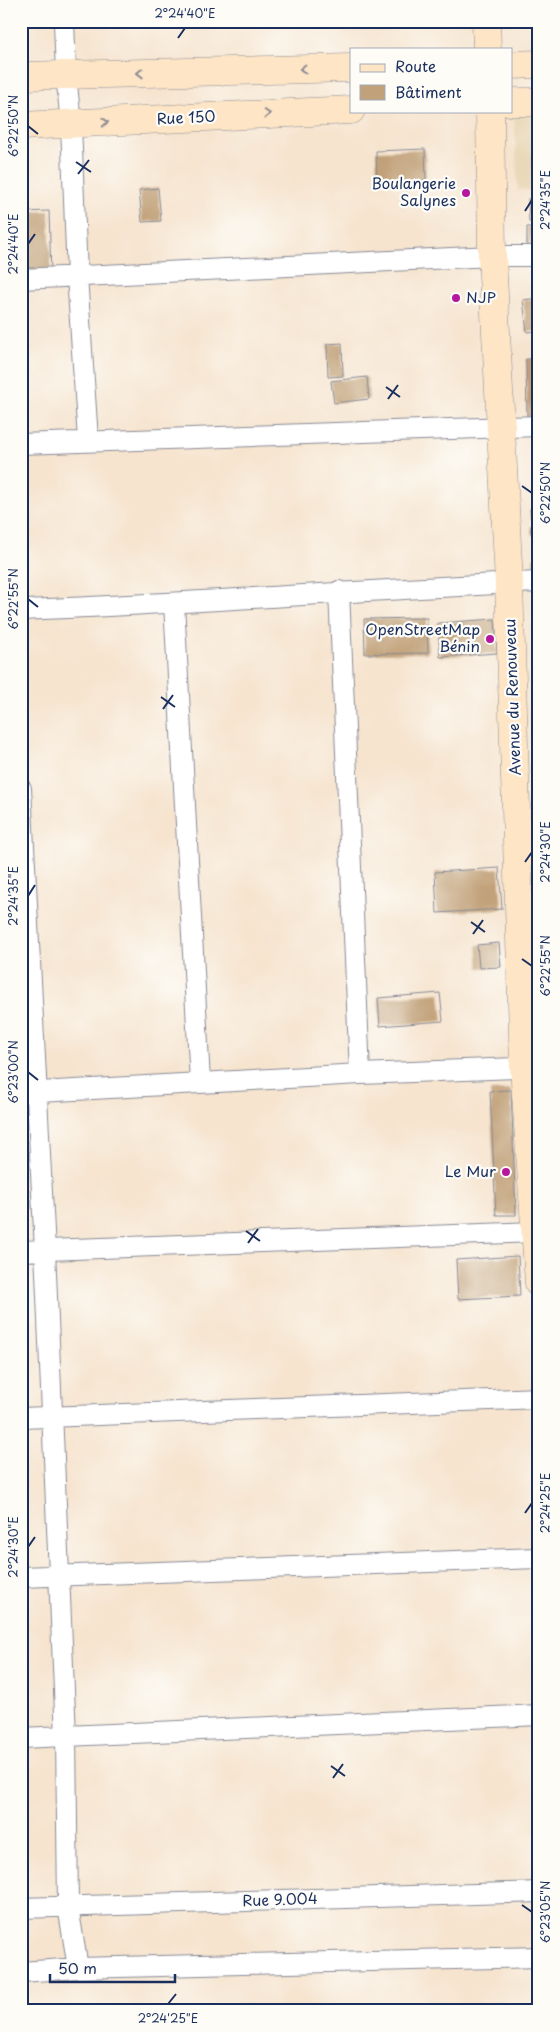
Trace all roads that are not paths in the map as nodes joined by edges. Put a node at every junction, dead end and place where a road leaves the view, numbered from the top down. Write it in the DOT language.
graph roads {
  1 [pos="64,21"];
  2 [pos="486,21"];
  3 [pos="487,48"];
  4 [pos="539,64"];
  5 [pos="512,65"];
  6 [pos="350,68"];
  7 [pos="66,74"];
  8 [pos="21,76"];
  9 [pos="512,102"];
  10 [pos="539,102"];
  11 [pos="350,110"];
  12 [pos="490,112"];
  13 [pos="72,124"];
  14 [pos="21,126"];
  15 [pos="492,256"];
  16 [pos="539,256"];
  17 [pos="77,276"];
  18 [pos="21,279"];
  19 [pos="539,426"];
  20 [pos="501,427"];
  21 [pos="88,440"];
  22 [pos="21,444"];
  23 [pos="539,582"];
  24 [pos="509,583"];
  25 [pos="339,591"];
  26 [pos="174,604"];
  27 [pos="21,610"];
  28 [pos="21,789"];
  29 [pos="531,1067"];
  30 [pos="360,1074"];
  31 [pos="200,1082"];
  32 [pos="29,1093"];
  33 [pos="535,1232"];
  34 [pos="44,1250"];
  35 [pos="21,1251"];
  36 [pos="539,1283"];
  37 [pos="539,1398"];
  38 [pos="51,1417"];
  39 [pos="21,1418"];
  40 [pos="539,1558"];
  41 [pos="58,1575"];
  42 [pos="21,1577"];
  43 [pos="539,1715"];
  44 [pos="66,1736"];
  45 [pos="21,1738"];
  46 [pos="539,1892"];
  47 [pos="68,1906"];
  48 [pos="21,1908"];
  49 [pos="539,1957"];
  50 [pos="78,1968"];
  51 [pos="21,1972"];
  1 -- 7 [label="street"];
  2 -- 3 [label="main road"];
  4 -- 5 [label="main road"];
  6 -- 7 [label="main road, one-way"];
  7 -- 8 [label="main road"];
  7 -- 13 [label="street"];
  9 -- 10 [label="main road"];
  13 -- 11 [label="main road, Rue 150, one-way"];
  12 -- 15 [label="main road, Avenue du Renouveau"];
  13 -- 14 [label="main road, Rue 150"];
  13 -- 17 [label="street"];
  15 -- 16 [label="street"];
  15 -- 17 [label="street"];
  15 -- 20 [label="main road, Avenue du Renouveau"];
  17 -- 18 [label="street"];
  17 -- 21 [label="street"];
  19 -- 20 [label="street"];
  20 -- 21 [label="street"];
  20 -- 24 [label="main road, Avenue du Renouveau"];
  21 -- 22 [label="street"];
  23 -- 24 [label="street"];
  24 -- 25 [label="street"];
  24 -- 29 [label="main road, Avenue du Renouveau"];
  25 -- 26 [label="street"];
  25 -- 30 [label="street"];
  26 -- 27 [label="street"];
  26 -- 31 [label="street"];
  28 -- 32 [label="street"];
  29 -- 30 [label="street"];
  29 -- 33 [label="main road, Avenue du Renouveau"];
  30 -- 31 [label="street"];
  31 -- 32 [label="street"];
  32 -- 34 [label="street"];
  33 -- 34 [label="street"];
  33 -- 36 [label="main road, Avenue du Renouveau"];
  34 -- 35 [label="street"];
  34 -- 38 [label="street"];
  37 -- 38 [label="street"];
  38 -- 39 [label="street"];
  38 -- 41 [label="street"];
  40 -- 41 [label="street"];
  41 -- 42 [label="street"];
  41 -- 44 [label="street"];
  43 -- 44 [label="street"];
  44 -- 45 [label="street"];
  44 -- 47 [label="street"];
  46 -- 47 [label="street, Rue 9.004"];
  47 -- 48 [label="street, Rue 9.004"];
  47 -- 50 [label="street"];
  49 -- 50 [label="street"];
  50 -- 51 [label="street"];
}
